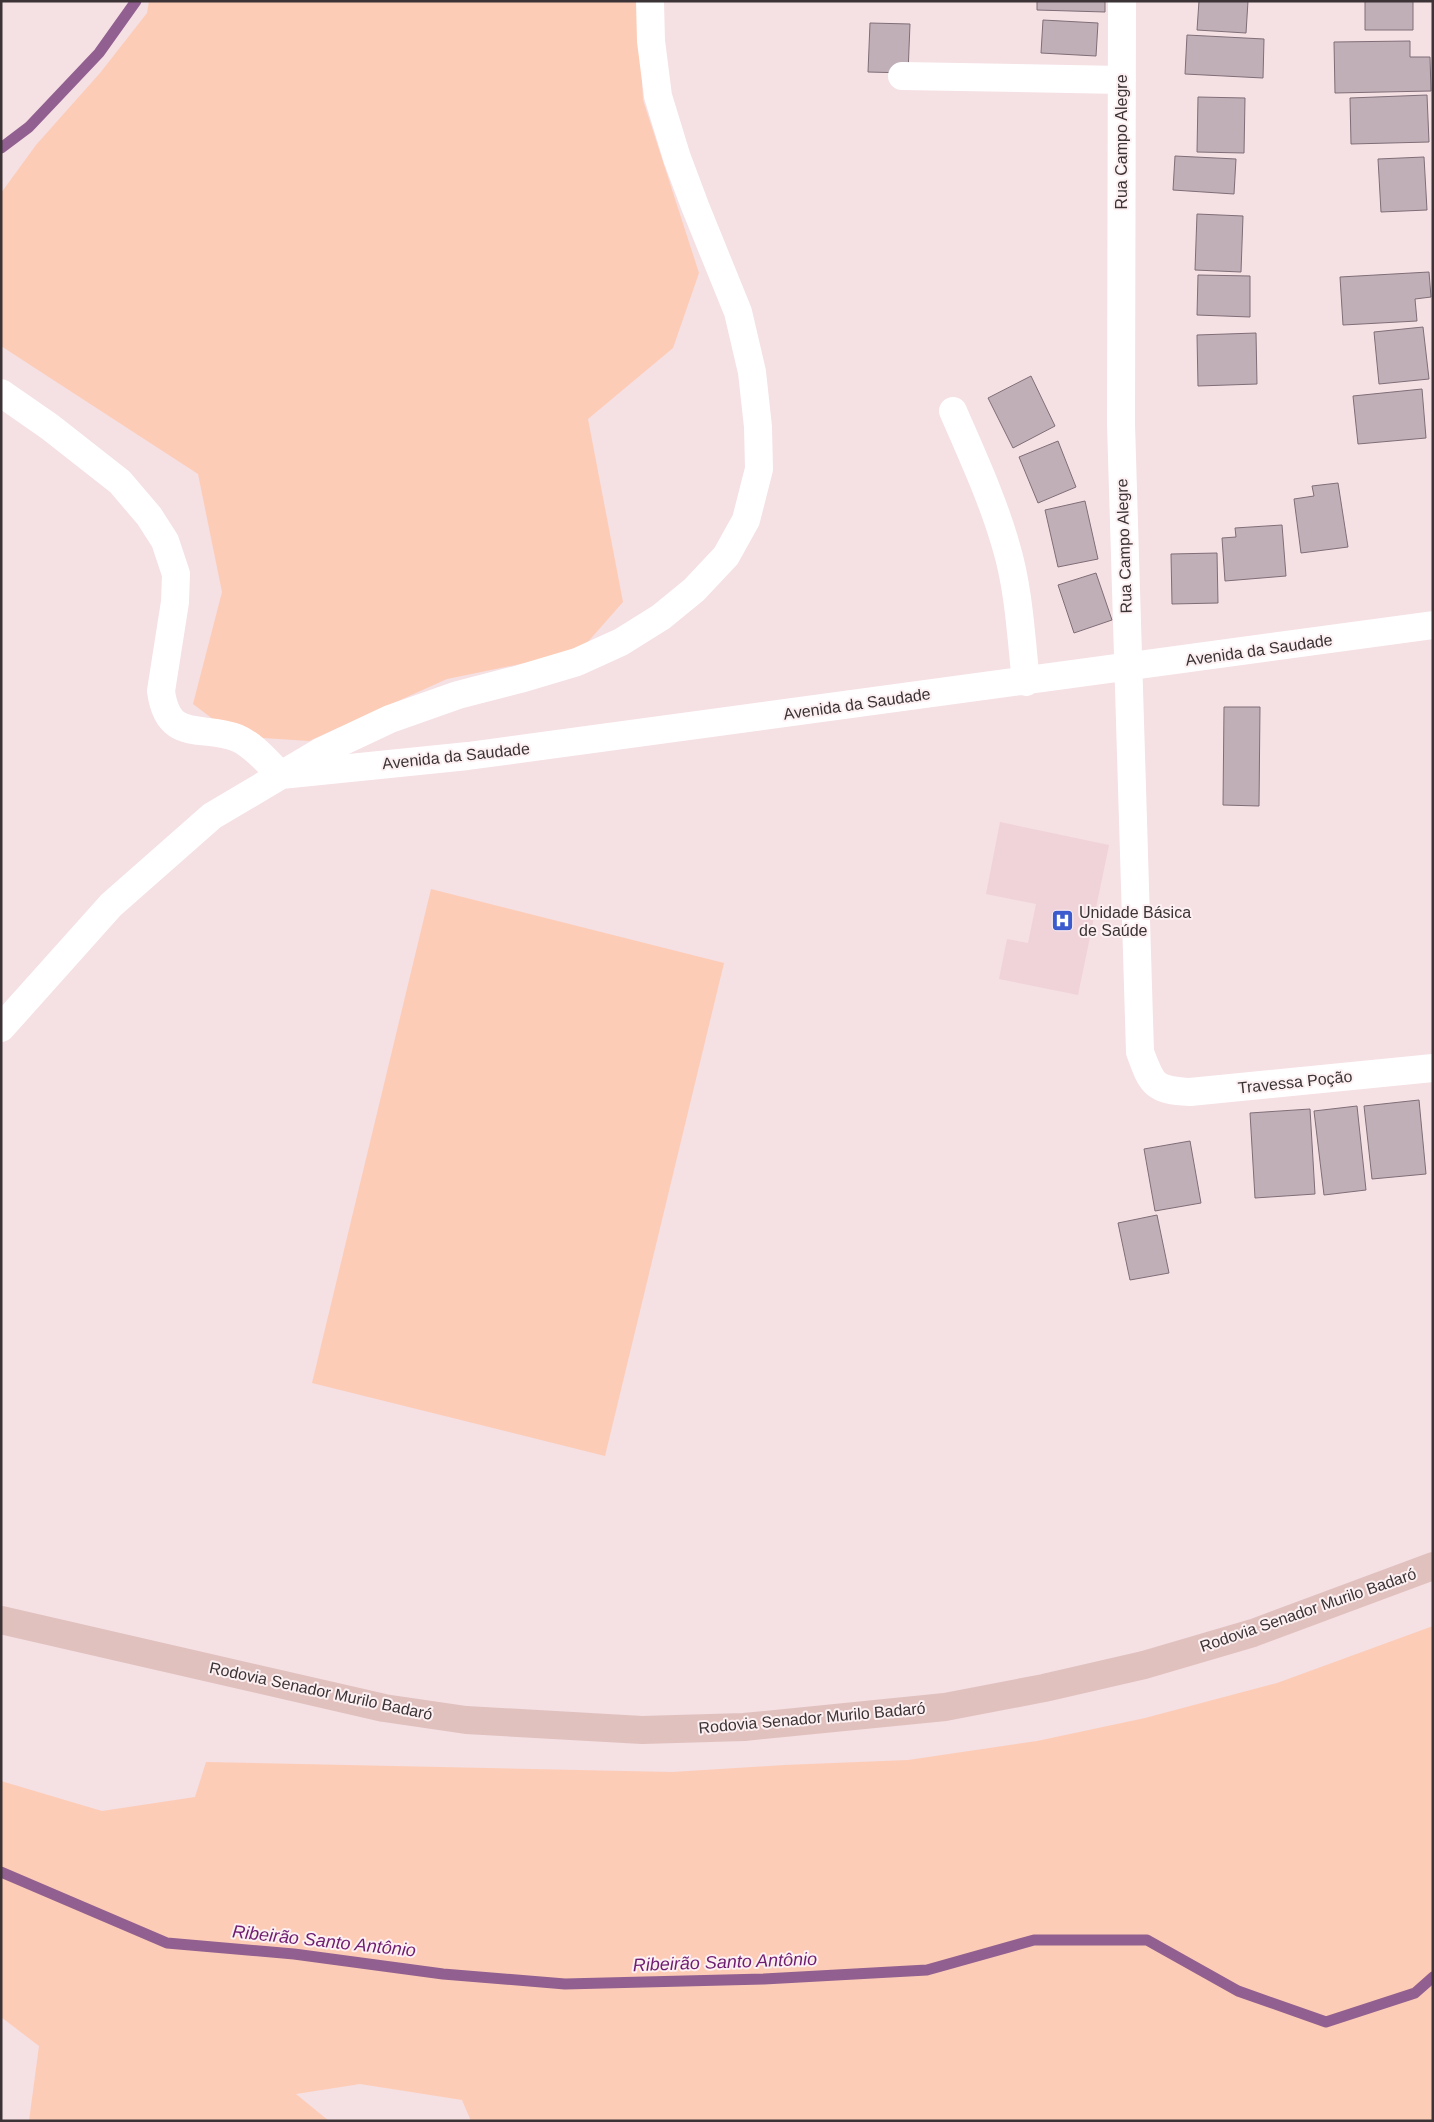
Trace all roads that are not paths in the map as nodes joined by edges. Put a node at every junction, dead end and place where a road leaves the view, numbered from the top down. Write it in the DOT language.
graph roads {
  1 [pos="650,1"];
  2 [pos="1122,1"];
  3 [pos="902,76"];
  4 [pos="1122,80"];
  5 [pos="1,393"];
  6 [pos="953,411"];
  7 [pos="1433,625"];
  8 [pos="1127,668"];
  9 [pos="1026,682"];
  10 [pos="281,775"];
  11 [pos="1,1028"];
  12 [pos="1433,1068"];
  13 [pos="1158,1087"];
  14 [pos="1433,1566"];
  15 [pos="1,1620"];
  1 -- 10 [label="street"];
  2 -- 4 [label="street, Rua Campo Alegre"];
  3 -- 4 [label="street"];
  4 -- 8 [label="street, Rua Campo Alegre"];
  5 -- 10 [label="street"];
  6 -- 9 [label="street"];
  7 -- 8 [label="street, Avenida da Saudade"];
  8 -- 9 [label="street, Avenida da Saudade"];
  8 -- 13 [label="street, Rua Campo Alegre"];
  9 -- 10 [label="street, Avenida da Saudade"];
  10 -- 11 [label="street"];
  12 -- 13 [label="street, Travessa Poção"];
  14 -- 15 [label="main road, Rodovia Senador Murilo Badaró"];
}
